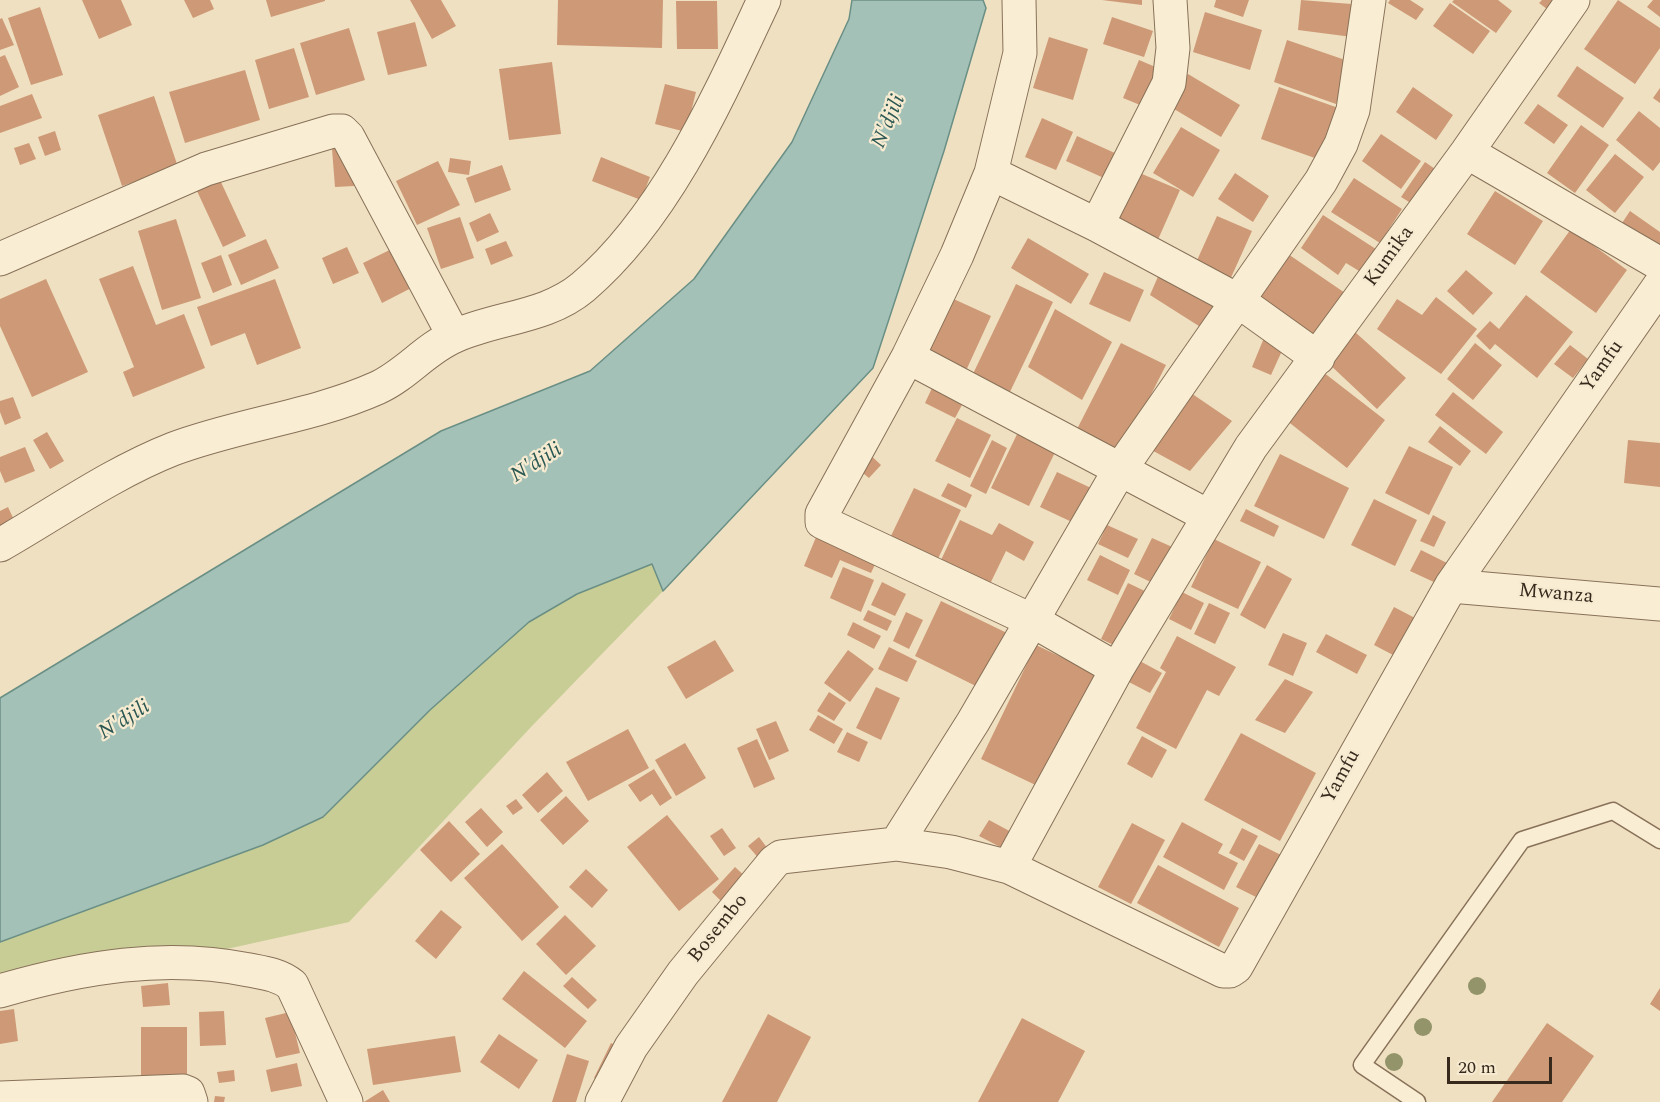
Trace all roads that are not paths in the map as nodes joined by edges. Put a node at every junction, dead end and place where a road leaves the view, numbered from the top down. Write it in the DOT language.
graph roads {
  1 [pos="764,0"];
  2 [pos="1019,0"];
  3 [pos="1170,0"];
  4 [pos="1370,0"];
  5 [pos="1573,0"];
  6 [pos="1467,152"];
  7 [pos="991,173"];
  8 [pos="1097,225"];
  9 [pos="0,259"];
  10 [pos="1660,264"];
  11 [pos="1660,285"];
  12 [pos="1237,300"];
  13 [pos="454,336"];
  14 [pos="908,357"];
  15 [pos="1318,358"];
  16 [pos="1119,471"];
  17 [pos="1208,516"];
  18 [pos="0,546"];
  19 [pos="1451,586"];
  20 [pos="1660,604"];
  21 [pos="1033,621"];
  22 [pos="1118,669"];
  23 [pos="1660,840"];
  24 [pos="896,844"];
  25 [pos="1009,867"];
  26 [pos="0,991"];
  27 [pos="0,1098"];
  28 [pos="190,1102"];
  29 [pos="346,1102"];
  30 [pos="602,1102"];
  31 [pos="1417,1102"];
  1 -- 13 [label="street"];
  2 -- 7 [label="street"];
  3 -- 8 [label="street"];
  4 -- 12 [label="street"];
  5 -- 6 [label="street, Kumika"];
  6 -- 10 [label="street"];
  6 -- 15 [label="street, Kumika"];
  7 -- 8 [label="street"];
  7 -- 14 [label="street"];
  8 -- 12 [label="street"];
  9 -- 13 [label="street"];
  11 -- 19 [label="street, Yamfu"];
  12 -- 15 [label="street"];
  12 -- 16 [label="street"];
  13 -- 18 [label="street"];
  14 -- 16 [label="street"];
  14 -- 21 [label="street"];
  15 -- 17 [label="street, Kumika"];
  16 -- 17 [label="street"];
  16 -- 21 [label="street"];
  17 -- 22 [label="street, Kumika"];
  19 -- 20 [label="street, Mwanza"];
  19 -- 25 [label="street, Yamfu"];
  21 -- 22 [label="street"];
  21 -- 24 [label="street"];
  22 -- 25 [label="street, Kumika"];
  23 -- 31 [label="lane"];
  24 -- 25 [label="street, Yamfu"];
  24 -- 30 [label="street, Bosembo"];
  26 -- 29 [label="street"];
  27 -- 28 [label="street"];
}
